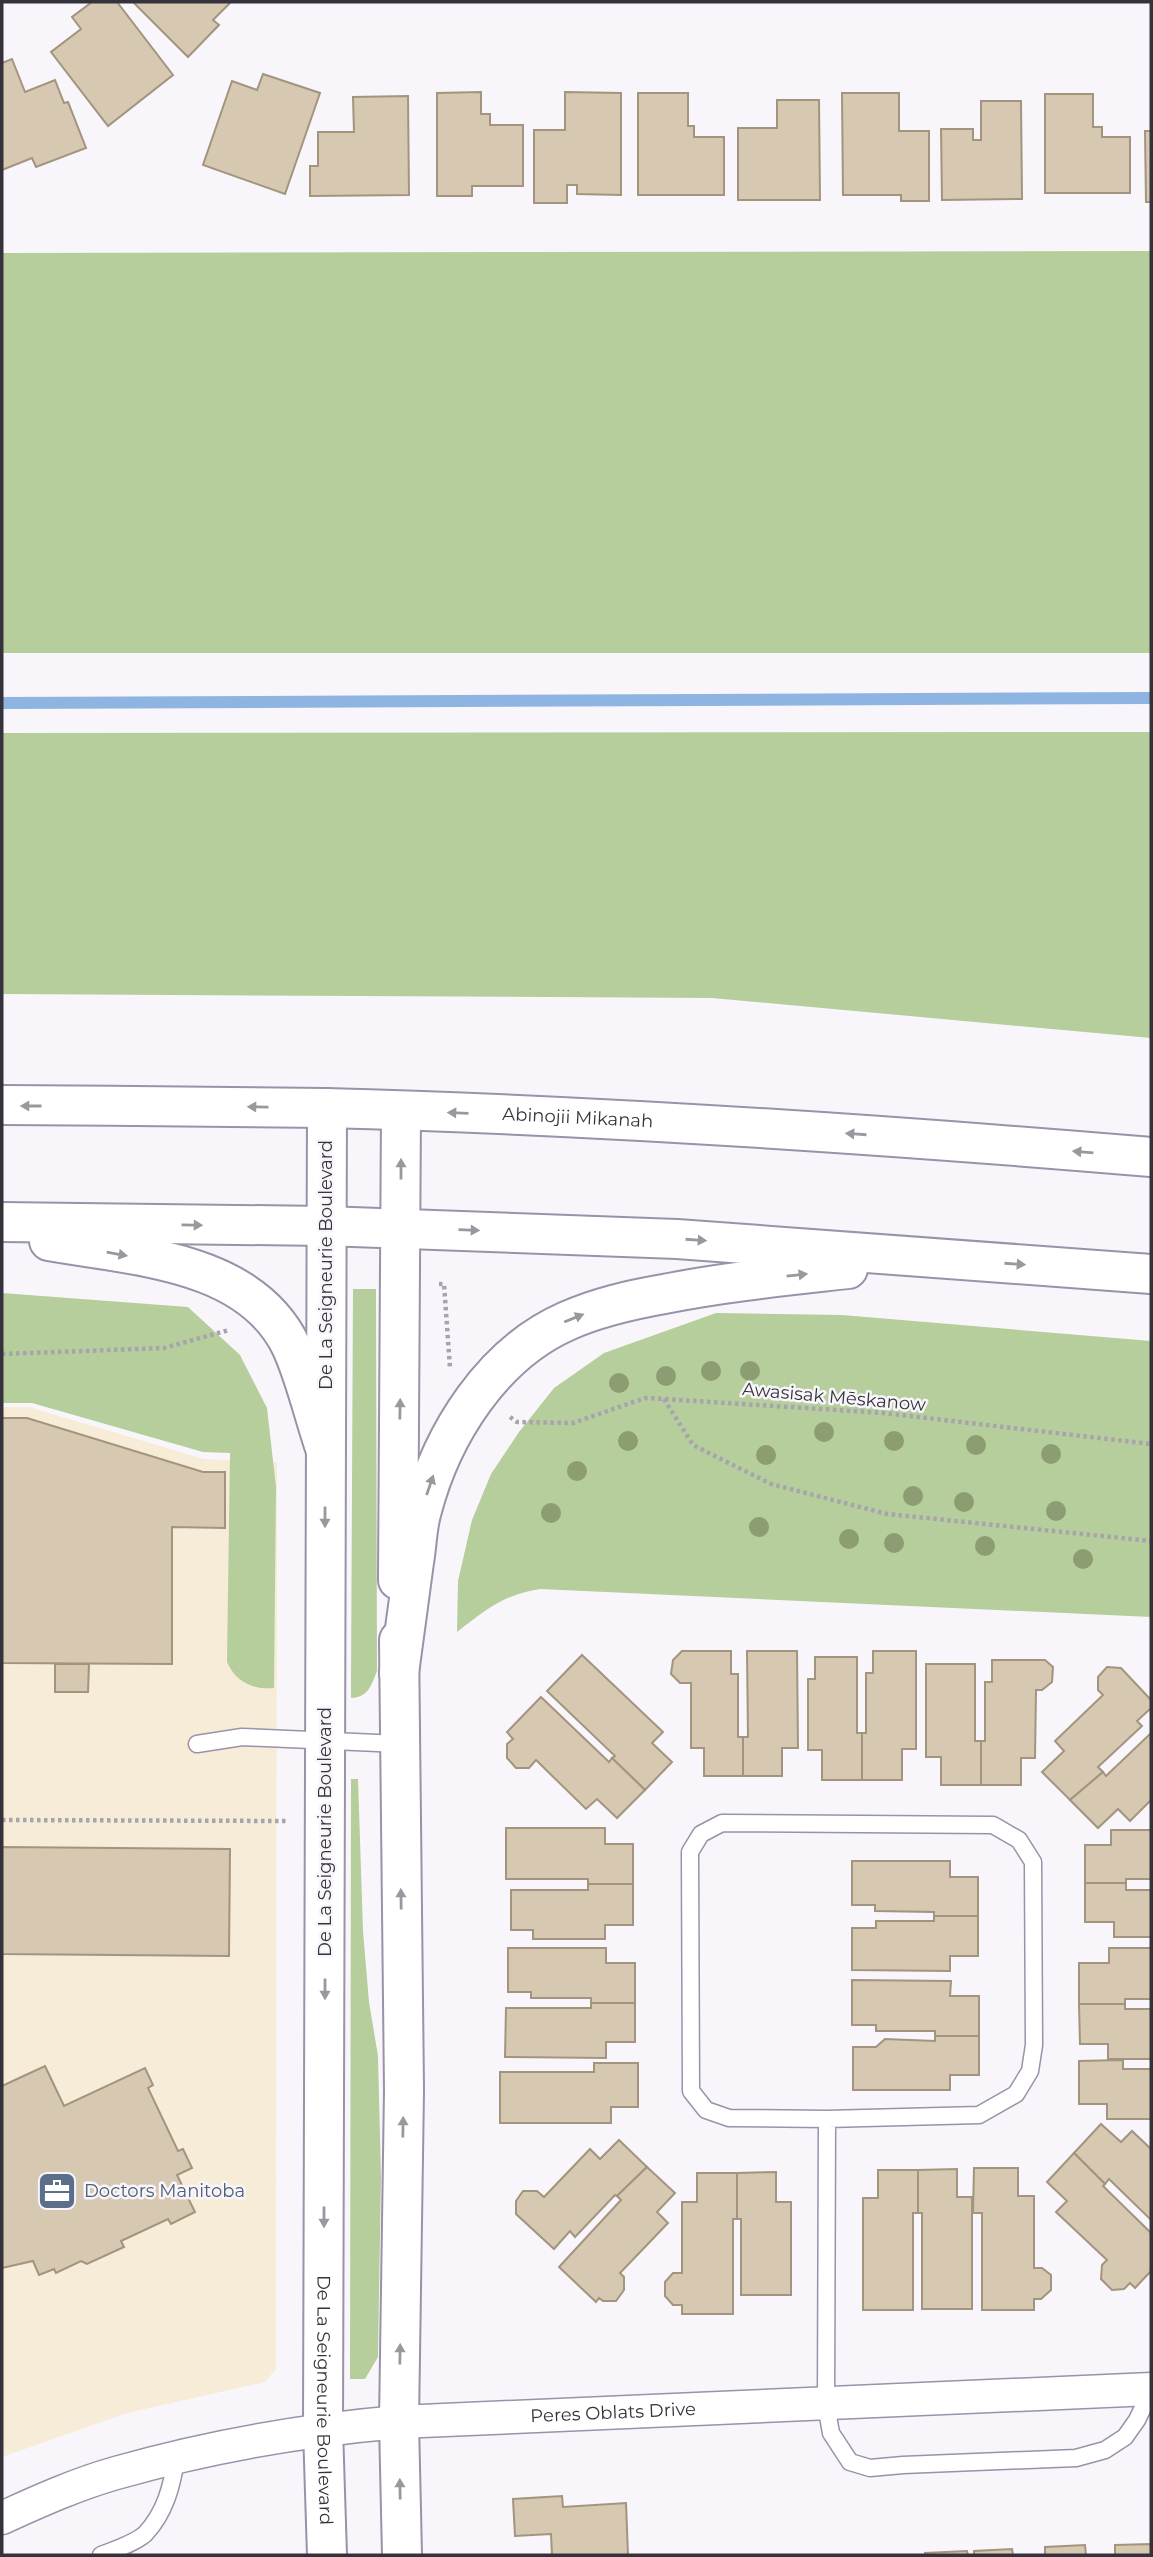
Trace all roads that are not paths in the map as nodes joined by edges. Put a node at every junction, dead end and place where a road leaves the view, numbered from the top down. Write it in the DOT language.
graph roads {
  1 [pos="2,1105"];
  2 [pos="327,1108"];
  3 [pos="401,1111"];
  4 [pos="1151,1157"];
  5 [pos="2,1222"];
  6 [pos="326,1226"];
  7 [pos="401,1228"];
  8 [pos="2,1233"];
  9 [pos="947,1259"];
  10 [pos="1151,1275"];
  11 [pos="325,1448"];
  12 [pos="399,1673"];
  13 [pos="326,1741"];
  14 [pos="197,1744"];
  15 [pos="400,1744"];
  16 [pos="827,2119"];
  17 [pos="1151,2390"];
  18 [pos="826,2405"];
  19 [pos="399,2423"];
  20 [pos="323,2429"];
  21 [pos="176,2459"];
  22 [pos="2,2518"];
  23 [pos="101,2555"];
  24 [pos="327,2555"];
  25 [pos="402,2555"];
  2 -- 1 [label="main road, Abinojii Mikanah, one-way"];
  2 -- 3 [label="main road, Abinojii Mikanah"];
  2 -- 6 [label="main road, De La Seigneurie Boulevard"];
  4 -- 3 [label="main road, Abinojii Mikanah, one-way"];
  7 -- 3 [label="main road, one-way"];
  5 -- 6 [label="main road, one-way"];
  6 -- 7 [label="main road"];
  6 -- 11 [label="main road, De La Seigneurie Boulevard"];
  7 -- 9 [label="main road, one-way"];
  12 -- 7 [label="main road, one-way"];
  8 -- 11 [label="main road, one-way"];
  9 -- 10 [label="main road, one-way"];
  12 -- 9 [label="main road, one-way"];
  11 -- 13 [label="main road, De La Seigneurie Boulevard, one-way"];
  12 -- 15 [label="main road"];
  13 -- 14 [label="lane"];
  13 -- 15 [label="lane"];
  13 -- 20 [label="main road, De La Seigneurie Boulevard, one-way"];
  19 -- 15 [label="main road, one-way"];
  16 -- 16 [label="lane"];
  16 -- 18 [label="lane"];
  17 -- 18 [label="street, Peres Oblats Drive"];
  17 -- 18 [label="lane, Peres Oblats Drive"];
  18 -- 19 [label="street, Peres Oblats Drive"];
  19 -- 20 [label="street, Peres Oblats Drive"];
  25 -- 19 [label="main road, one-way"];
  20 -- 21 [label="street, Peres Oblats Drive"];
  20 -- 24 [label="main road, De La Seigneurie Boulevard"];
  21 -- 22 [label="street, Peres Oblats Drive"];
  21 -- 23 [label="lane"];
}
